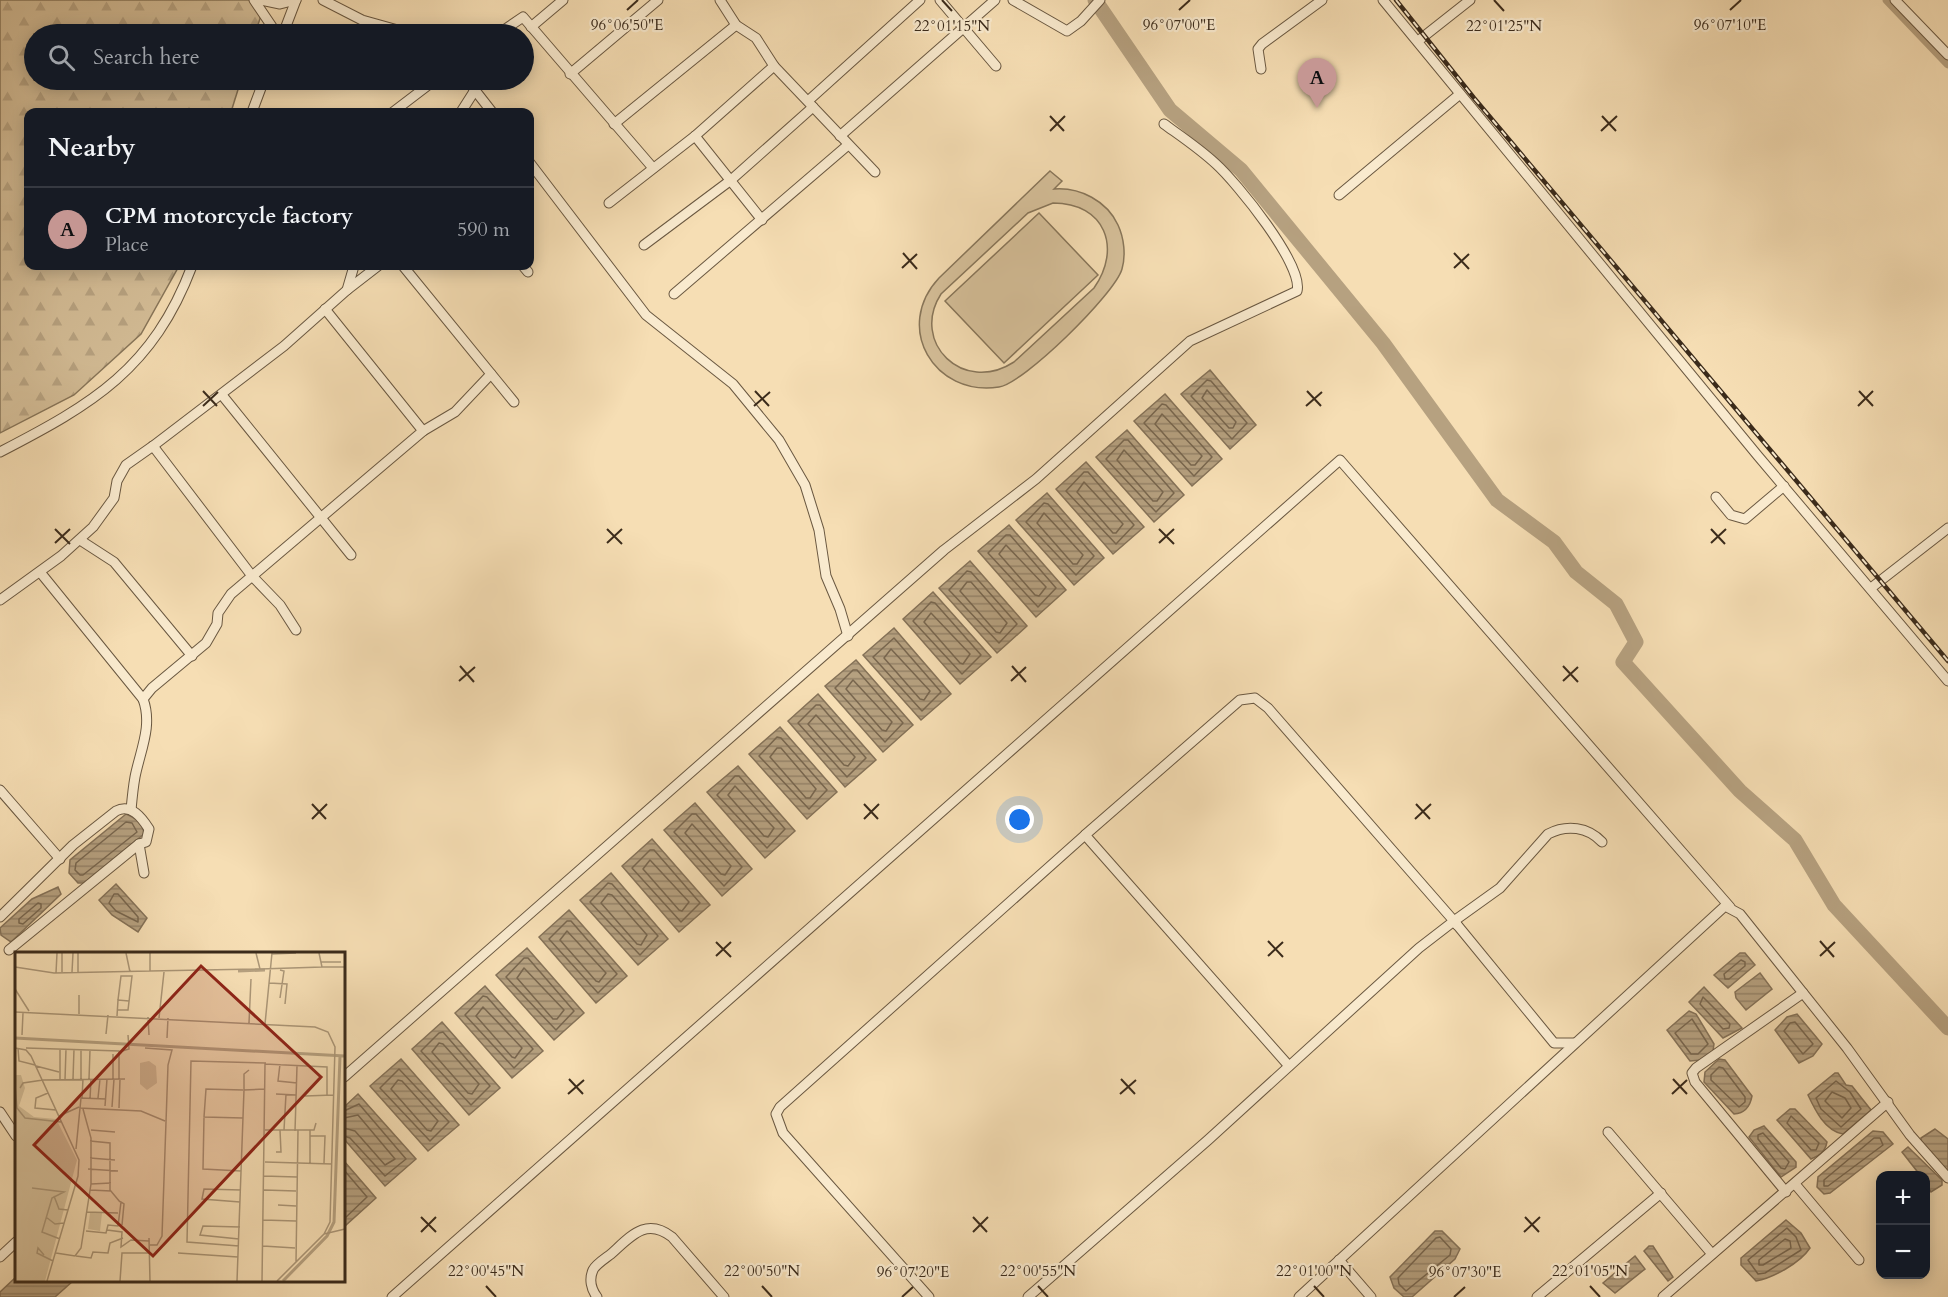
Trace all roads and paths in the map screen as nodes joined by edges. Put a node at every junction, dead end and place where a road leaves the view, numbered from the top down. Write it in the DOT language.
graph roads {
  1 [pos="254,0"];
  2 [pos="261,0"];
  3 [pos="296,0"];
  4 [pos="323,0"];
  5 [pos="562,0"];
  6 [pos="658,0"];
  7 [pos="720,0"];
  8 [pos="920,0"];
  9 [pos="940,0"];
  10 [pos="995,0"];
  11 [pos="1013,0"];
  12 [pos="1100,0"];
  13 [pos="1322,0"];
  14 [pos="1383,0"];
  15 [pos="1470,0"];
  16 [pos="1895,0"];
  17 [pos="270,24"];
  18 [pos="287,24"];
  19 [pos="376,24"];
  20 [pos="513,24"];
  21 [pos="529,24"];
  22 [pos="534,24"];
  23 [pos="736,25"];
  24 [pos="964,27"];
  25 [pos="534,31"];
  26 [pos="1418,41"];
  27 [pos="1948,55"];
  28 [pos="774,66"];
  29 [pos="996,66"];
  30 [pos="1261,69"];
  31 [pos="570,74"];
  32 [pos="260,90"];
  33 [pos="422,90"];
  34 [pos="475,90"];
  35 [pos="1460,94"];
  36 [pos="810,104"];
  37 [pos="254,108"];
  38 [pos="398,108"];
  39 [pos="464,108"];
  40 [pos="489,108"];
  41 [pos="614,124"];
  42 [pos="1164,124"];
  43 [pos="695,136"];
  44 [pos="840,136"];
  45 [pos="848,146"];
  46 [pos="534,168"];
  47 [pos="653,168"];
  48 [pos="874,172"];
  49 [pos="730,180"];
  50 [pos="1339,195"];
  51 [pos="609,203"];
  52 [pos="762,220"];
  53 [pos="644,245"];
  54 [pos="191,270"];
  55 [pos="353,270"];
  56 [pos="373,270"];
  57 [pos="406,270"];
  58 [pos="346,290"];
  59 [pos="674,294"];
  60 [pos="325,309"];
  61 [pos="491,374"];
  62 [pos="222,395"];
  63 [pos="514,402"];
  64 [pos="423,431"];
  65 [pos="153,446"];
  66 [pos="0,452"];
  67 [pos="1784,486"];
  68 [pos="1716,497"];
  69 [pos="320,516"];
  70 [pos="1948,528"];
  71 [pos="80,540"];
  72 [pos="351,555"];
  73 [pos="40,572"];
  74 [pos="252,576"];
  75 [pos="1870,588"];
  76 [pos="0,600"];
  77 [pos="296,630"];
  78 [pos="848,636"];
  79 [pos="192,656"];
  80 [pos="1948,681"];
  81 [pos="143,699"];
  82 [pos="0,790"];
  83 [pos="131,810"];
  84 [pos="1085,835"];
  85 [pos="1602,842"];
  86 [pos="139,844"];
  87 [pos="60,859"];
  88 [pos="144,873"];
  89 [pos="1730,907"];
  90 [pos="0,917"];
  91 [pos="1454,921"];
  92 [pos="9,950"];
  93 [pos="1803,993"];
  94 [pos="1574,1043"];
  95 [pos="1288,1066"];
  96 [pos="345,1076"];
  97 [pos="1888,1102"];
  98 [pos="0,1112"];
  99 [pos="1608,1132"];
  100 [pos="15,1134"];
  101 [pos="1948,1178"];
  102 [pos="1795,1184"];
  103 [pos="1786,1192"];
  104 [pos="1661,1193"];
  105 [pos="15,1243"];
  106 [pos="1712,1254"];
  107 [pos="0,1257"];
  108 [pos="1339,1260"];
  109 [pos="1859,1260"];
  110 [pos="392,1297"];
  111 [pos="597,1297"];
  112 [pos="724,1297"];
  113 [pos="929,1297"];
  114 [pos="1028,1297"];
  115 [pos="1299,1297"];
  116 [pos="1371,1297"];
  117 [pos="1537,1297"];
  118 [pos="1663,1297"];
  1 -- 17 [label="street"];
  2 -- 3 [label="street"];
  3 -- 18 [label="street"];
  4 -- 19 [label="street"];
  5 -- 22 [label="street"];
  6 -- 31 [label="street"];
  7 -- 23 [label="street"];
  8 -- 36 [label="street"];
  9 -- 24 [label="street"];
  10 -- 24 [label="street"];
  11 -- 12 [label="street"];
  13 -- 30 [label="street"];
  14 -- 26 [label="street"];
  15 -- 26 [label="street"];
  16 -- 27 [label="street"];
  20 -- 21 [label="street"];
  23 -- 28 [label="street"];
  23 -- 41 [label="street"];
  24 -- 29 [label="street"];
  24 -- 44 [label="street"];
  25 -- 31 [label="street"];
  26 -- 35 [label="street"];
  28 -- 36 [label="street"];
  28 -- 43 [label="street"];
  31 -- 41 [label="street"];
  32 -- 37 [label="street"];
  33 -- 38 [label="street"];
  34 -- 39 [label="street"];
  34 -- 40 [label="street"];
  35 -- 50 [label="street"];
  35 -- 67 [label="street"];
  36 -- 44 [label="street"];
  36 -- 49 [label="street"];
  41 -- 47 [label="street"];
  42 -- 78 [label="street"];
  43 -- 47 [label="street"];
  43 -- 49 [label="street"];
  44 -- 45 [label="street"];
  45 -- 48 [label="street"];
  45 -- 52 [label="street"];
  46 -- 78 [label="street"];
  47 -- 51 [label="street"];
  49 -- 52 [label="street"];
  49 -- 53 [label="street"];
  52 -- 59 [label="street"];
  54 -- 66 [label="street"];
  55 -- 58 [label="street"];
  56 -- 58 [label="street"];
  57 -- 61 [label="street"];
  58 -- 60 [label="street"];
  60 -- 62 [label="street"];
  60 -- 64 [label="street"];
  61 -- 63 [label="street"];
  61 -- 64 [label="street"];
  62 -- 65 [label="street"];
  62 -- 69 [label="street"];
  64 -- 69 [label="street"];
  65 -- 71 [label="street"];
  65 -- 74 [label="street"];
  67 -- 68 [label="street"];
  67 -- 75 [label="street"];
  69 -- 72 [label="street"];
  69 -- 74 [label="street"];
  70 -- 75 [label="street"];
  71 -- 73 [label="street"];
  71 -- 79 [label="street"];
  73 -- 76 [label="street"];
  73 -- 81 [label="street"];
  74 -- 77 [label="street"];
  74 -- 79 [label="street"];
  75 -- 80 [label="street"];
  78 -- 96 [label="street"];
  79 -- 81 [label="street"];
  81 -- 83 [label="street"];
  82 -- 87 [label="street"];
  83 -- 86 [label="street"];
  83 -- 87 [label="street"];
  84 -- 91 [label="street"];
  84 -- 95 [label="street"];
  84 -- 113 [label="street"];
  85 -- 91 [label="street"];
  86 -- 88 [label="street"];
  86 -- 92 [label="street"];
  87 -- 90 [label="street"];
  89 -- 93 [label="street"];
  89 -- 94 [label="street"];
  89 -- 110 [label="street"];
  91 -- 94 [label="street"];
  91 -- 95 [label="street"];
  93 -- 97 [label="street"];
  93 -- 103 [label="street"];
  94 -- 108 [label="street"];
  95 -- 114 [label="street"];
  97 -- 101 [label="street"];
  97 -- 102 [label="street"];
  98 -- 100 [label="street"];
  99 -- 104 [label="street"];
  102 -- 103 [label="street"];
  102 -- 109 [label="street"];
  103 -- 106 [label="street"];
  104 -- 106 [label="street"];
  104 -- 117 [label="street"];
  105 -- 107 [label="street"];
  106 -- 118 [label="street"];
  108 -- 115 [label="street"];
  108 -- 116 [label="street"];
  111 -- 112 [label="street"];
}
